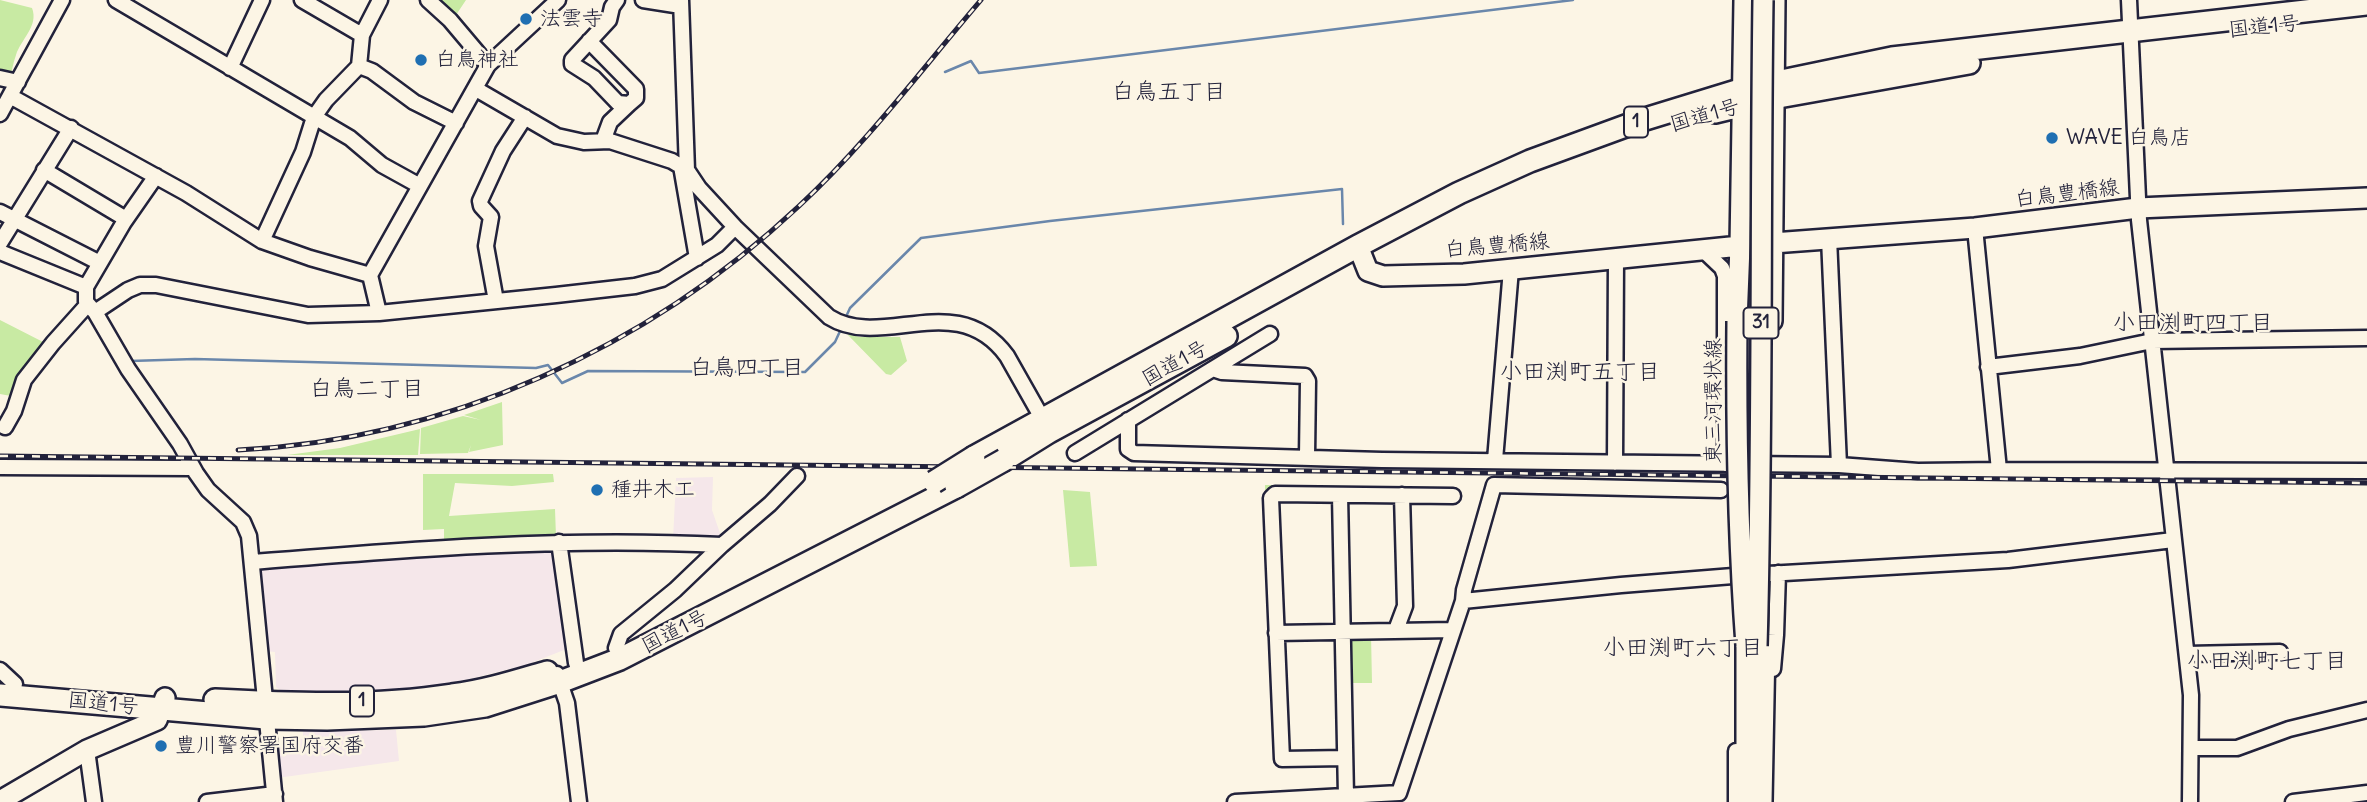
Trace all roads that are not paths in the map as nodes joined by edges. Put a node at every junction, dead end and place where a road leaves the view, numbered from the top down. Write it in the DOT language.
graph roads {
  1 [pos="62,0"];
  2 [pos="116,0"];
  3 [pos="262,0"];
  4 [pos="302,0"];
  5 [pos="380,0"];
  6 [pos="428,0"];
  7 [pos="558,0"];
  8 [pos="617,0"];
  9 [pos="643,0"];
  10 [pos="1744,0"];
  11 [pos="1763,0"];
  12 [pos="1775,0"];
  13 [pos="2129,0"];
  14 [pos="681,3"];
  15 [pos="2367,4"];
  16 [pos="2367,17"];
  17 [pos="362,35"];
  18 [pos="2131,37"];
  19 [pos="589,41"];
  20 [pos="488,65"];
  21 [pos="359,66"];
  22 [pos="230,68"];
  23 [pos="0,78"];
  24 [pos="18,82"];
  25 [pos="476,89"];
  26 [pos="1773,90"];
  27 [pos="10,96"];
  28 [pos="1742,97"];
  29 [pos="629,104"];
  30 [pos="0,114"];
  31 [pos="314,117"];
  32 [pos="525,117"];
  33 [pos="456,123"];
  34 [pos="71,128"];
  35 [pos="603,141"];
  36 [pos="684,168"];
  37 [pos="44,170"];
  38 [pos="156,176"];
  39 [pos="420,186"];
  40 [pos="2367,198"];
  41 [pos="2138,208"];
  42 [pos="0,212"];
  43 [pos="15,219"];
  44 [pos="126,219"];
  45 [pos="735,227"];
  46 [pos="1975,228"];
  47 [pos="1829,238"];
  48 [pos="262,240"];
  49 [pos="0,243"];
  50 [pos="1773,243"];
  51 [pos="1740,246"];
  52 [pos="1703,250"];
  53 [pos="0,252"];
  54 [pos="1360,252"];
  55 [pos="697,258"];
  56 [pos="1616,258"];
  57 [pos="100,263"];
  58 [pos="1511,269"];
  59 [pos="370,275"];
  60 [pos="86,287"];
  61 [pos="496,301"];
  62 [pos="92,308"];
  63 [pos="379,313"];
  64 [pos="1270,334"];
  65 [pos="2367,338"];
  66 [pos="2152,341"];
  67 [pos="1988,367"];
  68 [pos="1213,369"];
  69 [pos="1128,420"];
  70 [pos="1046,425"];
  71 [pos="5,427"];
  72 [pos="1075,453"];
  73 [pos="1307,456"];
  74 [pos="1495,460"];
  75 [pos="1615,463"];
  76 [pos="1725,464"];
  77 [pos="1839,465"];
  78 [pos="0,467"];
  79 [pos="192,468"];
  80 [pos="1999,470"];
  81 [pos="2167,470"];
  82 [pos="2367,471"];
  83 [pos="797,476"];
  84 [pos="1721,491"];
  85 [pos="1340,495"];
  86 [pos="1402,495"];
  87 [pos="1453,496"];
  88 [pos="2174,540"];
  89 [pos="559,542"];
  90 [pos="722,545"];
  91 [pos="253,562"];
  92 [pos="1778,573"];
  93 [pos="1733,576"];
  94 [pos="1463,601"];
  95 [pos="1396,630"];
  96 [pos="1453,630"];
  97 [pos="1343,632"];
  98 [pos="1276,633"];
  99 [pos="1756,646"];
  100 [pos="617,648"];
  101 [pos="2280,652"];
  102 [pos="2187,654"];
  103 [pos="564,672"];
  104 [pos="4,683"];
  105 [pos="163,704"];
  106 [pos="266,710"];
  107 [pos="2367,710"];
  108 [pos="1753,741"];
  109 [pos="2192,748"];
  110 [pos="87,750"];
  111 [pos="1345,758"];
  112 [pos="2367,793"];
  113 [pos="1346,796"];
  114 [pos="275,798"];
  115 [pos="0,800"];
  116 [pos="223,801"];
  117 [pos="94,802"];
  118 [pos="207,802"];
  119 [pos="579,802"];
  120 [pos="1235,802"];
  121 [pos="1736,802"];
  122 [pos="1747,802"];
  123 [pos="1761,802"];
  124 [pos="1769,802"];
  125 [pos="2190,802"];
  126 [pos="2292,802"];
  1 -- 24 [label="street"];
  2 -- 22 [label="street"];
  3 -- 22 [label="street"];
  4 -- 17 [label="street"];
  5 -- 17 [label="street"];
  6 -- 20 [label="street"];
  7 -- 20 [label="street"];
  8 -- 19 [label="street"];
  9 -- 14 [label="street"];
  10 -- 28 [label="main road, 東三河環状線 / 31"];
  11 -- 99 [label="main road, 東三河環状線 / 31, bridge"];
  12 -- 26 [label="main road, 東三河環状線 / 31"];
  13 -- 18 [label="street"];
  14 -- 36 [label="street"];
  15 -- 18 [label="highway, 国道1号 / 1"];
  16 -- 18 [label="highway, 国道1号 / 1"];
  17 -- 21 [label="street"];
  18 -- 26 [label="highway, 国道1号 / 1"];
  18 -- 41 [label="street"];
  19 -- 29 [label="street"];
  19 -- 29 [label="street"];
  20 -- 25 [label="street"];
  21 -- 31 [label="street"];
  21 -- 33 [label="street"];
  22 -- 31 [label="street"];
  23 -- 24 [label="street"];
  24 -- 27 [label="street"];
  25 -- 32 [label="street"];
  25 -- 33 [label="street"];
  26 -- 28 [label="highway, 国道1号 / 1"];
  26 -- 50 [label="main road, 東三河環状線 / 31"];
  27 -- 30 [label="street"];
  27 -- 34 [label="street"];
  28 -- 51 [label="main road, 東三河環状線 / 31"];
  28 -- 54 [label="highway, 国道1号 / 1"];
  29 -- 35 [label="street"];
  31 -- 39 [label="street"];
  31 -- 48 [label="street"];
  32 -- 35 [label="street"];
  32 -- 61 [label="street"];
  33 -- 39 [label="street"];
  34 -- 37 [label="street"];
  34 -- 38 [label="street"];
  35 -- 36 [label="street"];
  36 -- 45 [label="street"];
  36 -- 55 [label="street"];
  37 -- 43 [label="street"];
  37 -- 44 [label="street"];
  38 -- 44 [label="street"];
  38 -- 48 [label="street"];
  39 -- 59 [label="street"];
  40 -- 41 [label="main road, 白鳥豊橋線"];
  41 -- 46 [label="main road, 白鳥豊橋線"];
  41 -- 66 [label="street"];
  42 -- 43 [label="street"];
  43 -- 49 [label="street"];
  43 -- 57 [label="street"];
  44 -- 57 [label="street"];
  45 -- 55 [label="street"];
  45 -- 70 [label="street"];
  46 -- 47 [label="main road, 白鳥豊橋線"];
  46 -- 67 [label="street"];
  47 -- 50 [label="main road, 白鳥豊橋線"];
  47 -- 77 [label="street"];
  48 -- 59 [label="street"];
  50 -- 99 [label="main road, 東三河環状線 / 31"];
  51 -- 52 [label="main road, 白鳥豊橋線"];
  51 -- 99 [label="main road, 東三河環状線 / 31, bridge"];
  52 -- 56 [label="main road, 白鳥豊橋線"];
  52 -- 76 [label="street"];
  53 -- 60 [label="street"];
  54 -- 58 [label="main road, 白鳥豊橋線"];
  54 -- 70 [label="highway, 国道1号 / 1"];
  55 -- 61 [label="street"];
  56 -- 58 [label="main road, 白鳥豊橋線"];
  56 -- 75 [label="street"];
  57 -- 60 [label="street"];
  58 -- 74 [label="street"];
  59 -- 63 [label="street"];
  60 -- 62 [label="street"];
  61 -- 63 [label="street"];
  62 -- 63 [label="street"];
  62 -- 71 [label="street"];
  62 -- 79 [label="street"];
  64 -- 68 [label="street"];
  65 -- 66 [label="street"];
  66 -- 67 [label="street"];
  66 -- 81 [label="street"];
  67 -- 80 [label="street"];
  68 -- 69 [label="street"];
  68 -- 73 [label="street"];
  69 -- 72 [label="street"];
  69 -- 73 [label="street"];
  70 -- 100 [label="highway, 国道1号 / 1, bridge"];
  70 -- 103 [label="highway, 国道1号 / 1, bridge"];
  73 -- 74 [label="street"];
  74 -- 75 [label="street"];
  75 -- 76 [label="street"];
  76 -- 77 [label="street"];
  77 -- 80 [label="street"];
  78 -- 79 [label="street"];
  79 -- 91 [label="street"];
  80 -- 81 [label="street"];
  81 -- 82 [label="street"];
  81 -- 88 [label="street"];
  83 -- 90 [label="street"];
  84 -- 94 [label="street"];
  85 -- 86 [label="street"];
  85 -- 97 [label="street"];
  85 -- 98 [label="street"];
  86 -- 87 [label="street"];
  86 -- 95 [label="street"];
  88 -- 92 [label="street"];
  88 -- 102 [label="street"];
  89 -- 90 [label="street"];
  89 -- 91 [label="street"];
  89 -- 103 [label="street"];
  90 -- 100 [label="street"];
  91 -- 106 [label="street"];
  92 -- 93 [label="street"];
  92 -- 124 [label="street"];
  93 -- 94 [label="street"];
  93 -- 121 [label="street"];
  94 -- 96 [label="street"];
  95 -- 96 [label="street"];
  95 -- 97 [label="street"];
  96 -- 113 [label="street"];
  97 -- 98 [label="street"];
  97 -- 111 [label="street"];
  98 -- 111 [label="street"];
  99 -- 108 [label="main road, 東三河環状線 / 31"];
  99 -- 122 [label="main road, 東三河環状線 / 31"];
  99 -- 123 [label="main road, 東三河環状線 / 31"];
  100 -- 103 [label="highway, 国道1号 / 1"];
  101 -- 102 [label="street"];
  102 -- 109 [label="street"];
  103 -- 106 [label="highway, 国道1号 / 1"];
  103 -- 119 [label="street"];
  104 -- 105 [label="highway, 国道1号 / 1"];
  105 -- 106 [label="highway, 国道1号 / 1"];
  105 -- 110 [label="main road"];
  106 -- 114 [label="street"];
  107 -- 109 [label="street"];
  108 -- 122 [label="main road, 東三河環状線 / 31"];
  108 -- 123 [label="main road, 東三河環状線 / 31"];
  109 -- 125 [label="street"];
  110 -- 115 [label="main road"];
  110 -- 117 [label="street"];
  111 -- 113 [label="street"];
  112 -- 126 [label="street"];
  113 -- 120 [label="street"];
  114 -- 116 [label="street"];
  116 -- 118 [label="street"];
}
